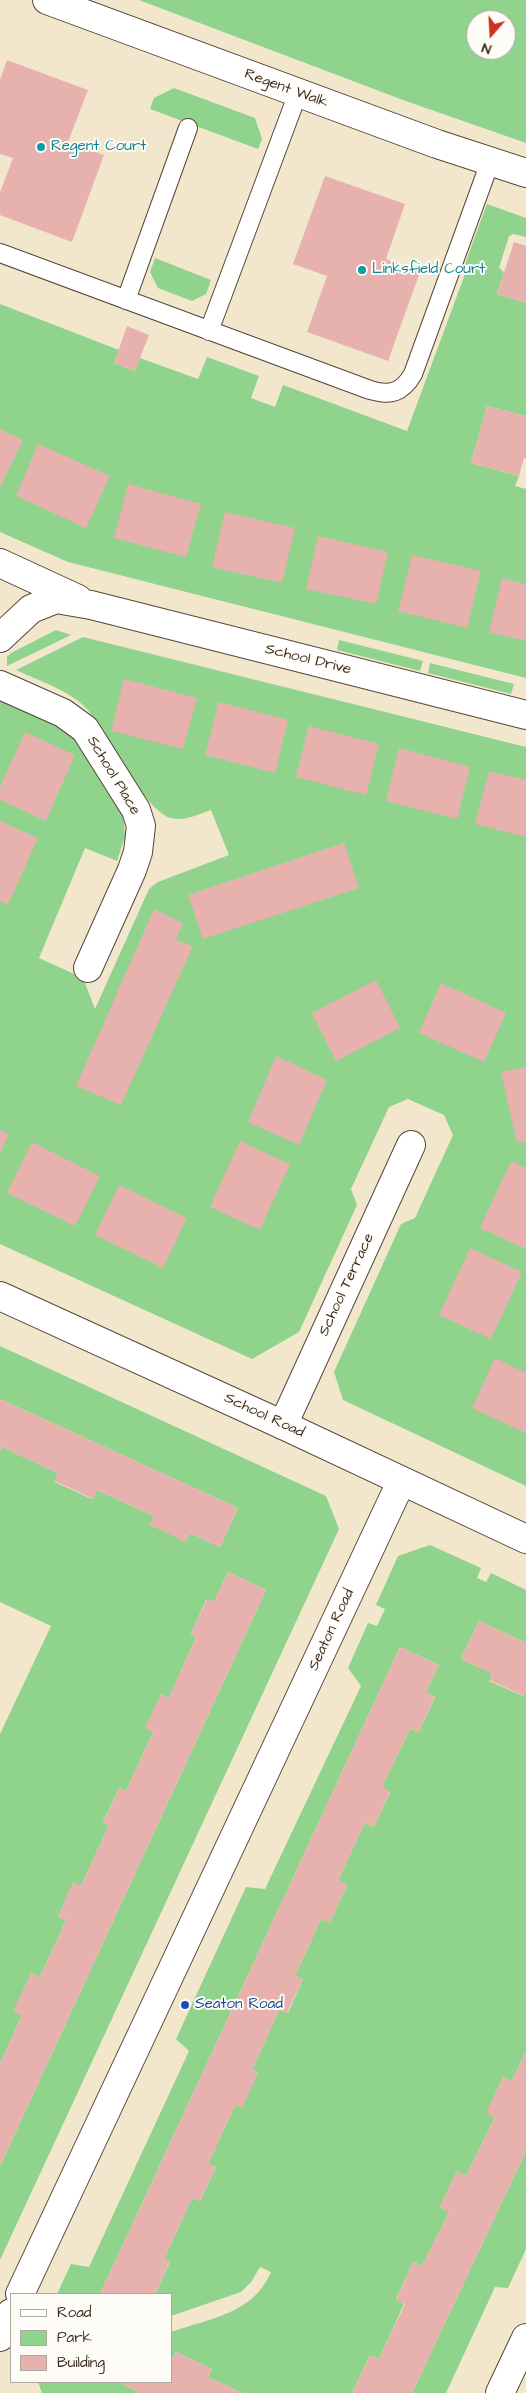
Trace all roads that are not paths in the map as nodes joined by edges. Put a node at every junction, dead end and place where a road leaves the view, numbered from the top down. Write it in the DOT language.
graph roads {
  1 [pos="47,0"];
  2 [pos="298,93"];
  3 [pos="188,128"];
  4 [pos="490,162"];
  5 [pos="526,173"];
  6 [pos="0,253"];
  7 [pos="126,300"];
  8 [pos="209,331"];
  9 [pos="0,563"];
  10 [pos="91,605"];
  11 [pos="0,638"];
  12 [pos="0,685"];
  13 [pos="526,715"];
  14 [pos="88,968"];
  15 [pos="412,1145"];
  16 [pos="0,1296"];
  17 [pos="283,1425"];
  18 [pos="401,1482"];
  19 [pos="526,1539"];
  20 [pos="20,2293"];
  21 [pos="10,2315"];
  22 [pos="0,2337"];
  23 [pos="526,2338"];
  24 [pos="500,2393"];
  1 -- 2 [label="street, Regent Walk"];
  2 -- 4 [label="street, Regent Walk"];
  2 -- 8 [label="lane"];
  3 -- 7 [label="lane"];
  4 -- 5 [label="street, Regent Walk"];
  4 -- 8 [label="lane"];
  6 -- 7 [label="lane"];
  7 -- 8 [label="lane"];
  9 -- 10 [label="street, School Drive"];
  10 -- 11 [label="street, School Drive"];
  10 -- 13 [label="street, School Drive"];
  12 -- 14 [label="street, School Place"];
  15 -- 17 [label="street, School Terrace"];
  16 -- 17 [label="street, School Road"];
  17 -- 18 [label="street, School Road"];
  18 -- 19 [label="street, School Road"];
  18 -- 20 [label="street, Seaton Road"];
  21 -- 22 [label="street"];
  23 -- 24 [label="street"];
}
